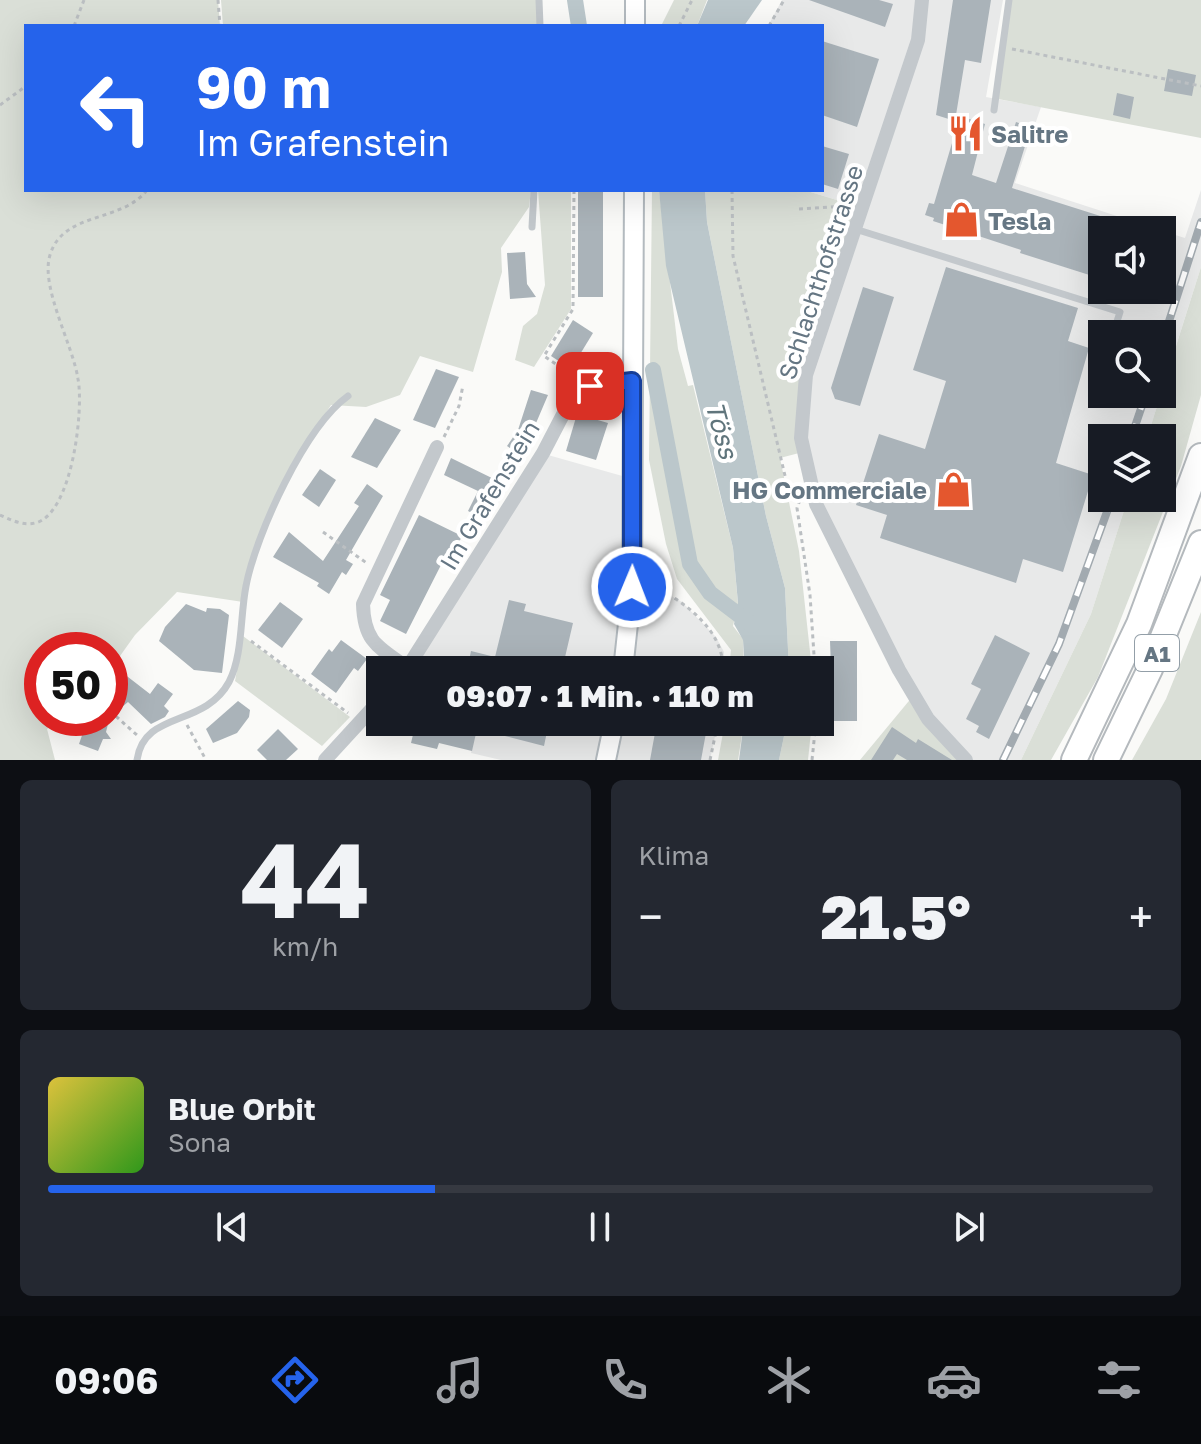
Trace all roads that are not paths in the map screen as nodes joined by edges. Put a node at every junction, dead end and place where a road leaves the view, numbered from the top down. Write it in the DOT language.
graph roads {
  1 [pos="539,0"];
  2 [pos="635,0"];
  3 [pos="922,0"];
  4 [pos="1009,0"];
  5 [pos="540,24"];
  6 [pos="635,24"];
  7 [pos="994,110"];
  8 [pos="534,192"];
  9 [pos="634,192"];
  10 [pos="532,227"];
  11 [pos="855,229"];
  12 [pos="1117,320"];
  13 [pos="632,381"];
  14 [pos="348,396"];
  15 [pos="441,441"];
  16 [pos="1201,456"];
  17 [pos="1201,543"];
  18 [pos="390,656"];
  19 [pos="415,656"];
  20 [pos="625,656"];
  21 [pos="366,715"];
  22 [pos="611,736"];
  23 [pos="137,760"];
  24 [pos="325,760"];
  25 [pos="606,760"];
  26 [pos="966,760"];
  27 [pos="1074,760"];
  28 [pos="1106,760"];
  1 -- 5 [label="lane"];
  2 -- 6 [label="main road"];
  3 -- 11 [label="street, Schlachthofstrasse"];
  4 -- 7 [label="lane"];
  8 -- 10 [label="lane"];
  9 -- 13 [label="main road"];
  11 -- 12 [label="lane"];
  11 -- 26 [label="street, Schlachthofstrasse"];
  13 -- 19 [label="street, Im Grafenstein"];
  13 -- 20 [label="main road"];
  14 -- 23 [label="lane"];
  15 -- 18 [label="street, Im Grafenstein"];
  16 -- 27 [label="highway, A1"];
  17 -- 28 [label="highway, A1"];
  21 -- 24 [label="street"];
  22 -- 25 [label="main road"];
}
